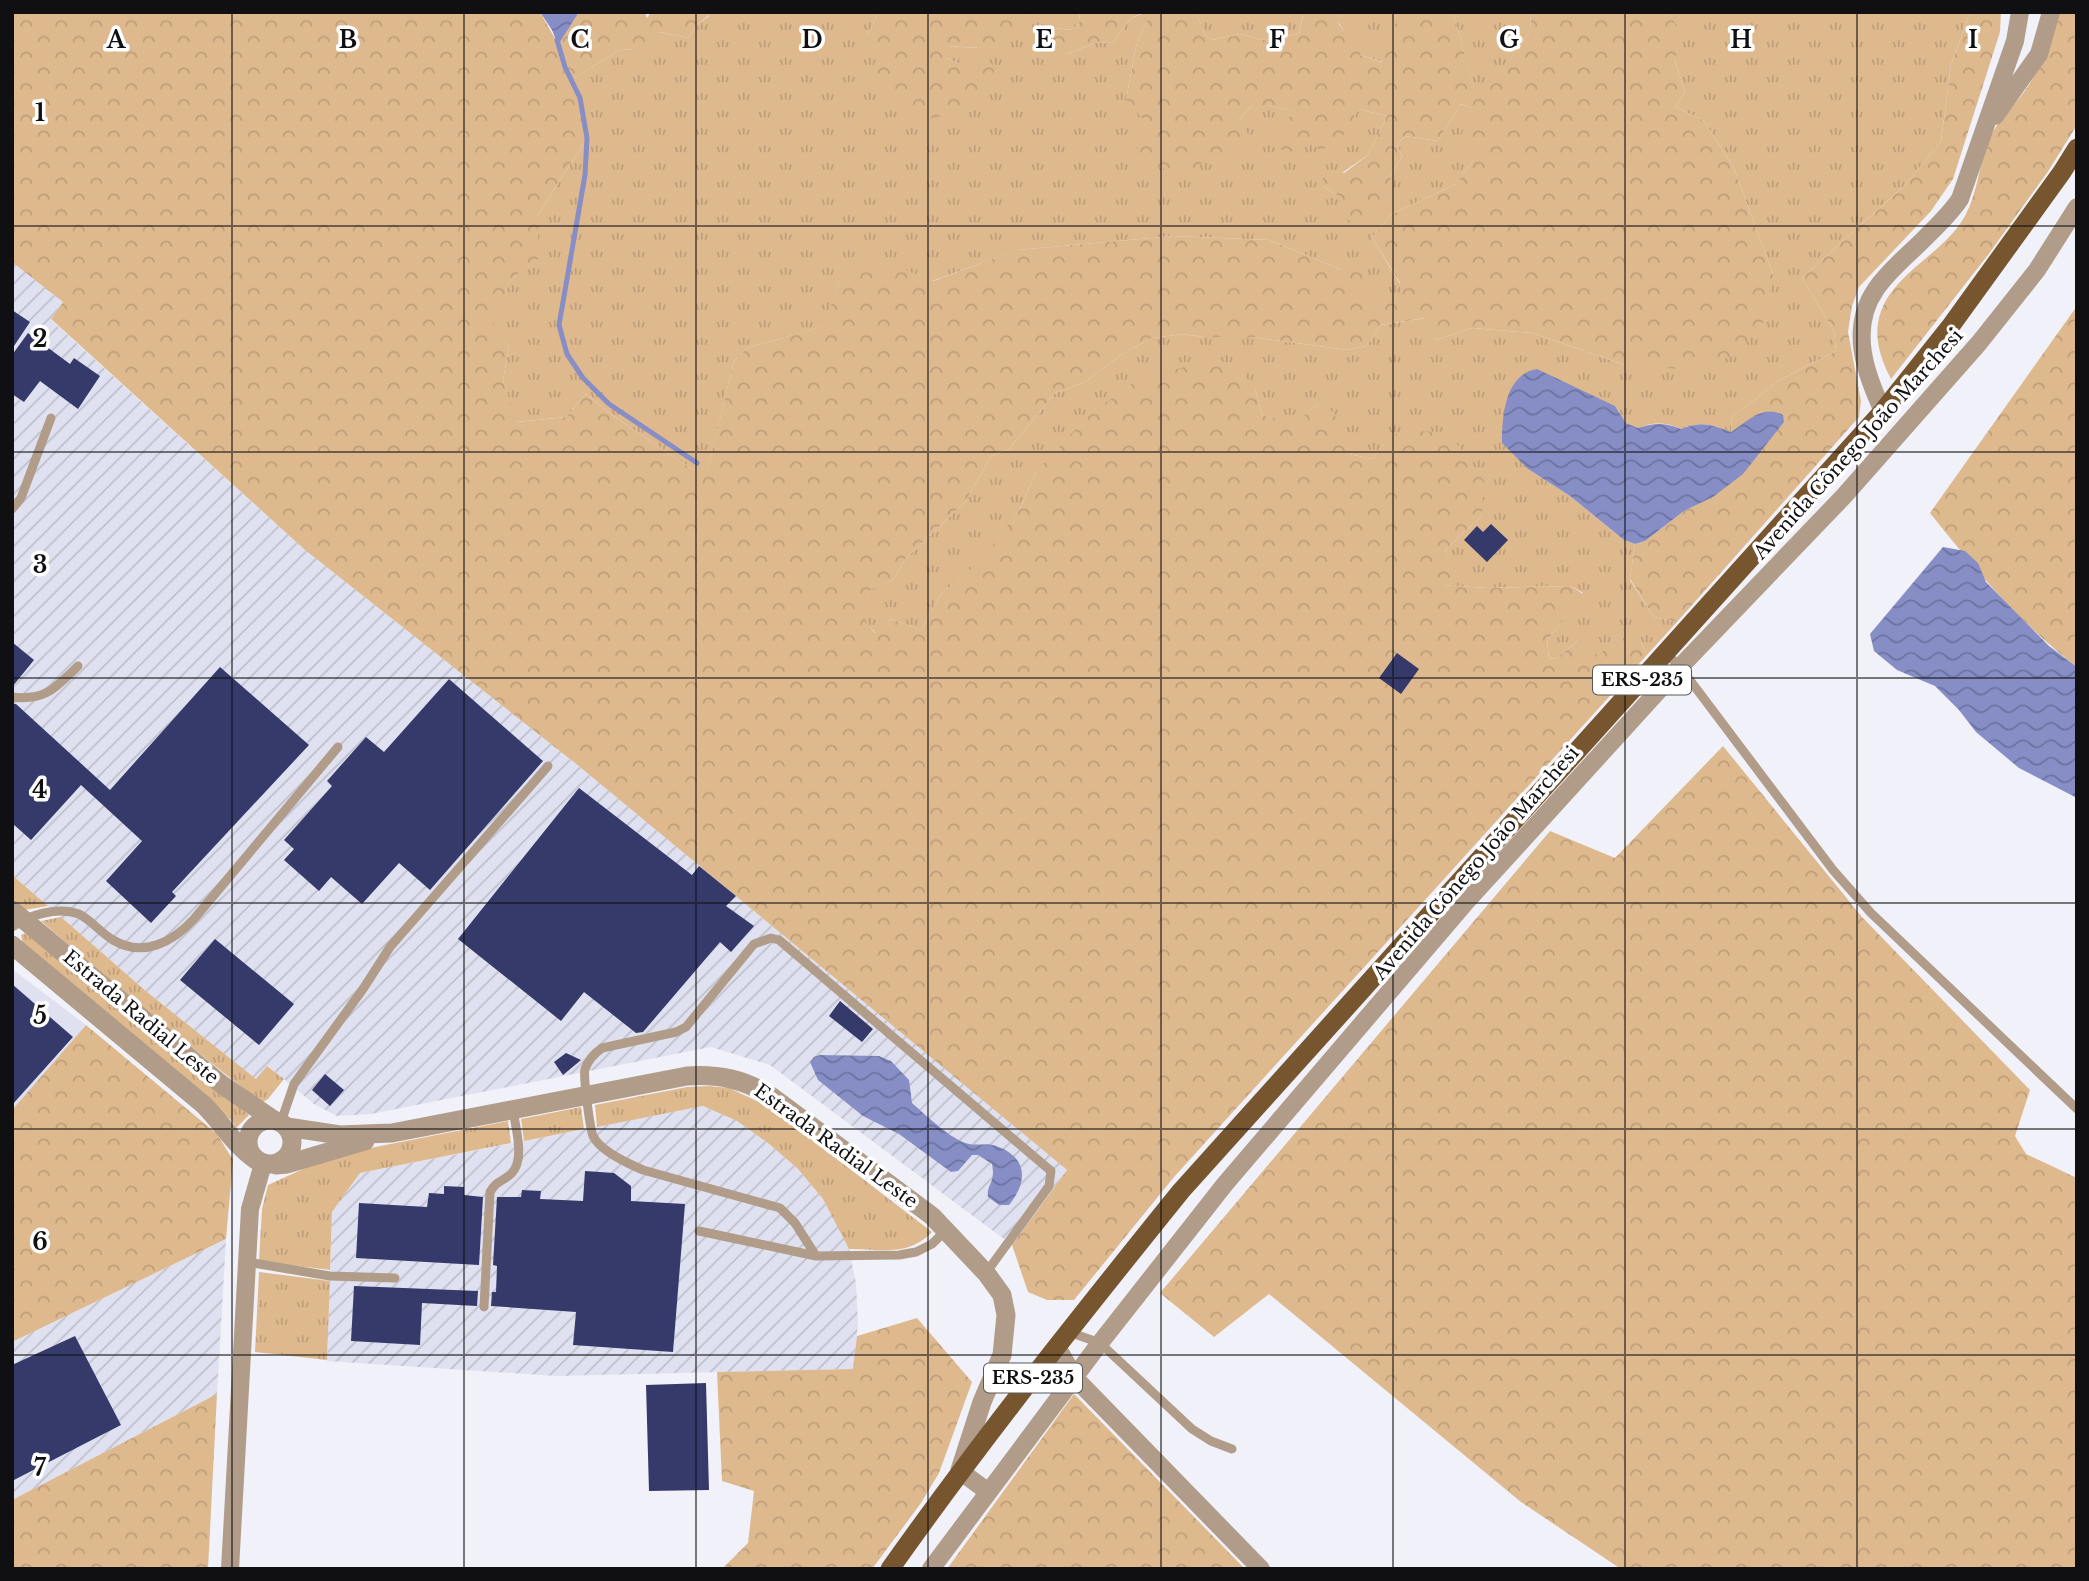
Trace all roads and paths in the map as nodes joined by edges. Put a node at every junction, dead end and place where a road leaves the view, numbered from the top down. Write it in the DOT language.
graph roads {
  1 [pos="2020,12"];
  2 [pos="2051,12"];
  3 [pos="1983,133"];
  4 [pos="2077,148"];
  5 [pos="2077,207"];
  6 [pos="1883,411"];
  7 [pos="51,418"];
  8 [pos="12,509"];
  9 [pos="1673,660"];
  10 [pos="78,666"];
  11 [pos="12,697"];
  12 [pos="338,747"];
  13 [pos="548,766"];
  14 [pos="16,919"];
  15 [pos="12,946"];
  16 [pos="587,1094"];
  17 [pos="513,1109"];
  18 [pos="2077,1109"];
  19 [pos="280,1123"];
  20 [pos="392,1133"];
  21 [pos="263,1163"];
  22 [pos="945,1230"];
  23 [pos="699,1231"];
  24 [pos="816,1256"];
  25 [pos="247,1262"];
  26 [pos="986,1273"];
  27 [pos="395,1278"];
  28 [pos="484,1307"];
  29 [pos="1062,1339"];
  30 [pos="1100,1343"];
  31 [pos="1075,1378"];
  32 [pos="1232,1449"];
  33 [pos="960,1471"];
  34 [pos="987,1491"];
  35 [pos="230,1569"];
  36 [pos="890,1569"];
  37 [pos="931,1569"];
  38 [pos="1261,1569"];
  1 -- 3 [label="street"];
  2 -- 3 [label="street"];
  3 -- 6 [label="street"];
  4 -- 6 [label="main road, ERS-235"];
  5 -- 9 [label="street, Avenida Cônego João Marchesi"];
  6 -- 9 [label="main road, ERS-235"];
  7 -- 8 [label="lane"];
  9 -- 18 [label="lane"];
  9 -- 29 [label="main road, ERS-235"];
  9 -- 30 [label="street, Avenida Cônego João Marchesi"];
  10 -- 11 [label="lane"];
  12 -- 14 [label="lane"];
  13 -- 19 [label="lane"];
  14 -- 19 [label="street, Estrada Radial Leste"];
  15 -- 21 [label="street, Estrada Radial Leste"];
  16 -- 17 [label="street, Estrada Radial Leste"];
  16 -- 22 [label="street, Estrada Radial Leste"];
  16 -- 24 [label="lane"];
  16 -- 26 [label="lane"];
  17 -- 20 [label="street, Estrada Radial Leste"];
  17 -- 28 [label="lane"];
  19 -- 20 [label="street, Estrada Radial Leste"];
  19 -- 21 [label="street"];
  19 -- 21 [label="street"];
  20 -- 21 [label="street"];
  21 -- 25 [label="street"];
  22 -- 24 [label="lane"];
  22 -- 26 [label="street, Estrada Radial Leste"];
  23 -- 24 [label="lane"];
  25 -- 27 [label="lane"];
  25 -- 35 [label="street"];
  26 -- 33 [label="street, Estrada Radial Leste"];
  29 -- 30 [label="lane"];
  29 -- 31 [label="street"];
  29 -- 33 [label="main road, ERS-235"];
  30 -- 31 [label="street, Avenida Cônego João Marchesi"];
  30 -- 32 [label="lane"];
  31 -- 34 [label="street, Avenida Cônego João Marchesi"];
  31 -- 38 [label="street"];
  33 -- 34 [label="street"];
  33 -- 36 [label="main road, ERS-235"];
  34 -- 37 [label="street, Avenida Cônego João Marchesi"];
}
